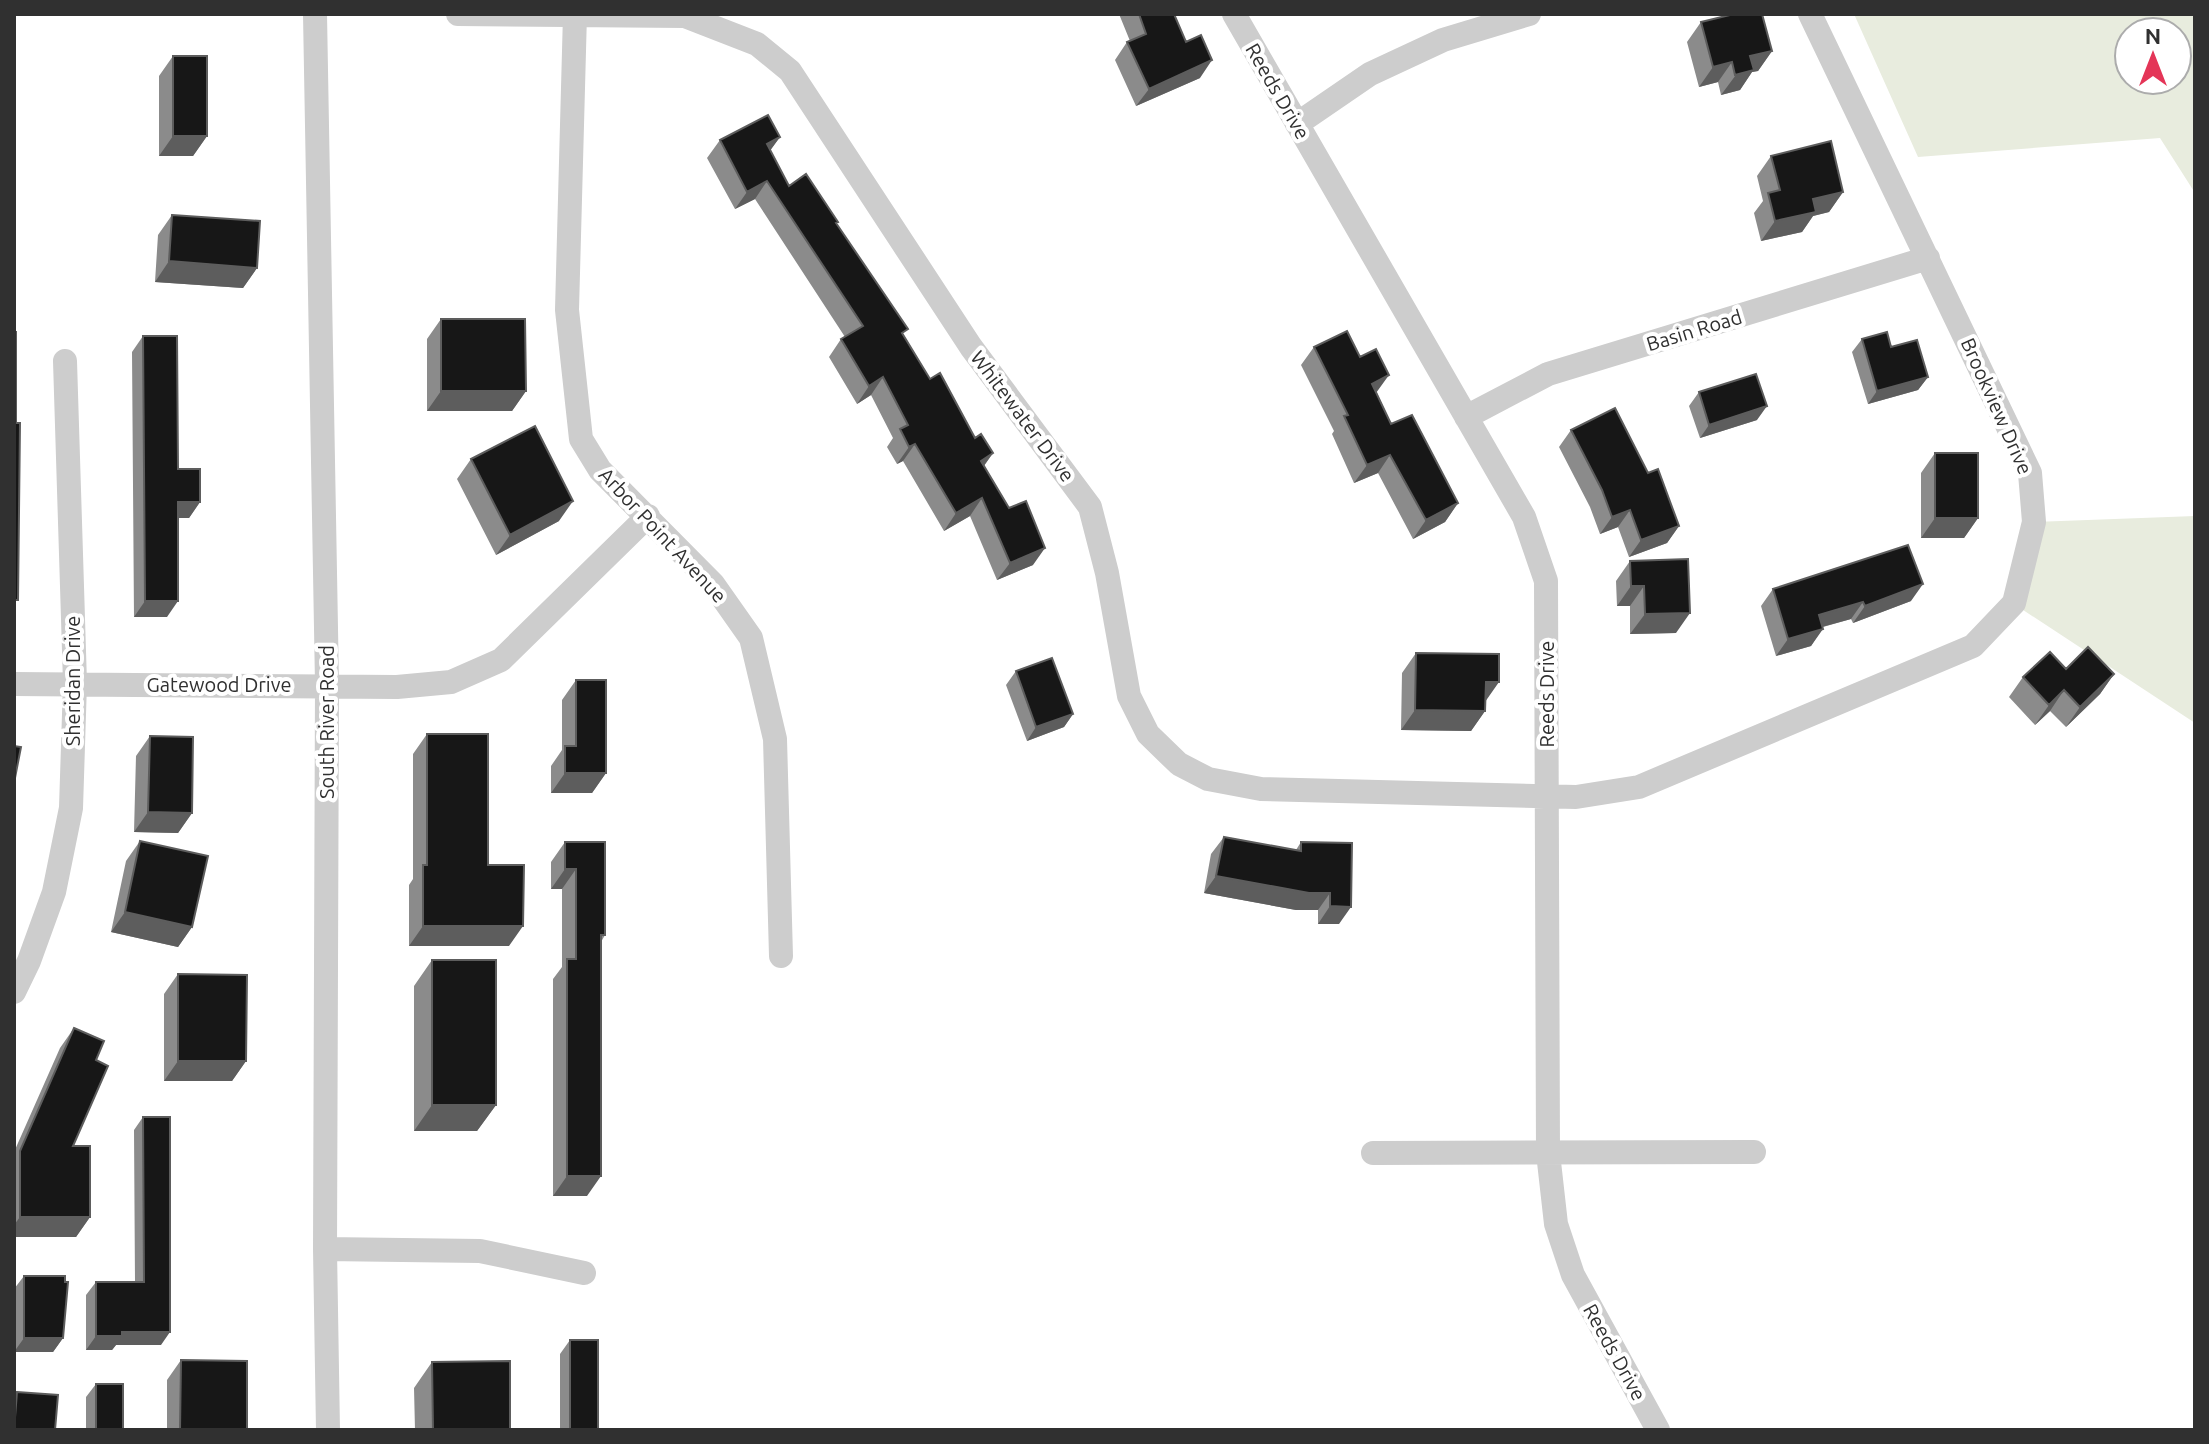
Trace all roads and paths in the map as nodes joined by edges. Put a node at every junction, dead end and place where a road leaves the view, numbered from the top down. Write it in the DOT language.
graph roads {
  1 [pos="315,14"];
  2 [pos="458,14"];
  3 [pos="1234,14"];
  4 [pos="1529,14"];
  5 [pos="1810,14"];
  6 [pos="575,15"];
  7 [pos="1297,124"];
  8 [pos="1928,258"];
  9 [pos="65,361"];
  10 [pos="1466,417"];
  11 [pos="648,516"];
  12 [pos="75,683"];
  13 [pos="14,684"];
  14 [pos="327,684"];
  15 [pos="1546,796"];
  16 [pos="781,956"];
  17 [pos="14,992"];
  18 [pos="1754,1152"];
  19 [pos="1373,1153"];
  20 [pos="1548,1153"];
  21 [pos="325,1249"];
  22 [pos="584,1273"];
  23 [pos="328,1430"];
  24 [pos="1658,1430"];
  1 -- 14 [label="street, South River Road"];
  2 -- 6 [label="street, Whitewater Drive"];
  3 -- 7 [label="street, Reeds Drive"];
  4 -- 7 [label="street"];
  5 -- 8 [label="street, Brookview Drive"];
  6 -- 11 [label="street, Arbor Point Avenue"];
  6 -- 15 [label="street, Whitewater Drive"];
  7 -- 10 [label="street, Reeds Drive"];
  8 -- 10 [label="street, Basin Road"];
  8 -- 15 [label="street, Brookview Drive"];
  9 -- 12 [label="street, Sheridan Drive"];
  10 -- 15 [label="street, Reeds Drive"];
  11 -- 14 [label="street, Gatewood Drive"];
  11 -- 16 [label="street, Arbor Point Avenue"];
  12 -- 13 [label="street, Gatewood Drive"];
  12 -- 14 [label="street, Gatewood Drive"];
  12 -- 17 [label="street, Sheridan Drive"];
  14 -- 21 [label="street, South River Road"];
  15 -- 20 [label="street, Reeds Drive"];
  18 -- 20 [label="street"];
  19 -- 20 [label="street"];
  20 -- 24 [label="street, Reeds Drive"];
  21 -- 22 [label="street"];
  21 -- 23 [label="street, South River Road"];
}
